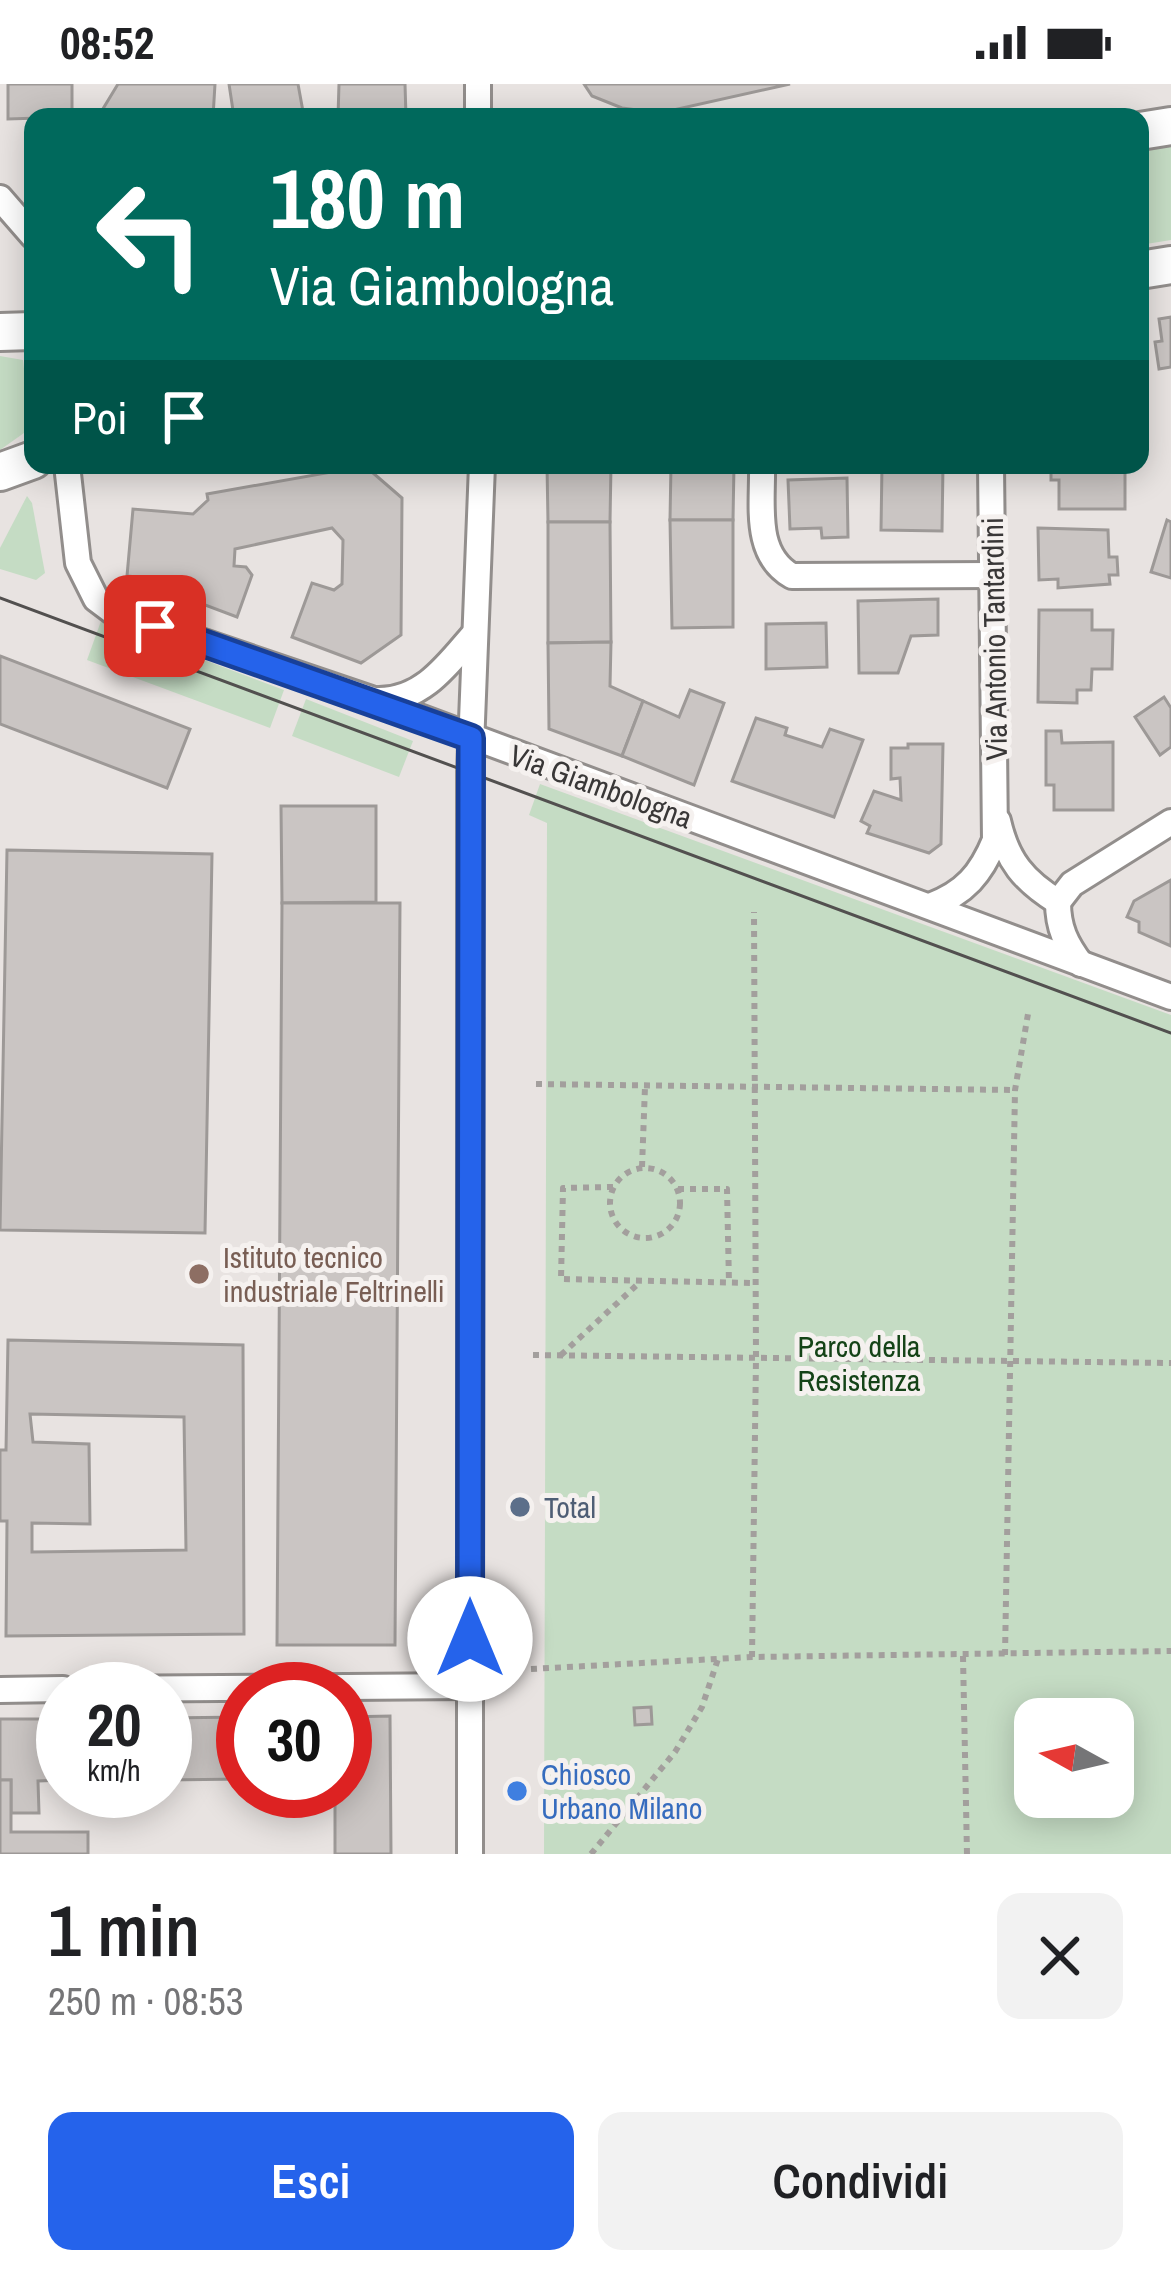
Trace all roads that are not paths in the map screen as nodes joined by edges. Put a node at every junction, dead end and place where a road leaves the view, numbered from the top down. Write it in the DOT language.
graph roads {
  1 [pos="0,198"];
  2 [pos="24,226"];
  3 [pos="68,474"];
  4 [pos="479,474"];
  5 [pos="762,474"];
  6 [pos="991,474"];
  7 [pos="994,575"];
  8 [pos="474,634"];
  9 [pos="371,700"];
  10 [pos="471,738"];
  11 [pos="997,814"];
  12 [pos="1171,821"];
  13 [pos="1058,902"];
  14 [pos="930,906"];
  15 [pos="1081,964"];
  16 [pos="1171,997"];
  17 [pos="470,1686"];
  18 [pos="192,1688"];
  19 [pos="36,1689"];
  20 [pos="0,1690"];
  21 [pos="470,1854"];
  1 -- 2 [label="street"];
  3 -- 9 [label="street, Via Giambologna"];
  4 -- 8 [label="street"];
  5 -- 7 [label="street"];
  6 -- 7 [label="street, Via Antonio Tantardini"];
  7 -- 11 [label="street, Via Antonio Tantardini"];
  8 -- 9 [label="street"];
  8 -- 10 [label="street"];
  9 -- 10 [label="street, Via Giambologna"];
  10 -- 14 [label="street, Via Giambologna"];
  10 -- 17 [label="street"];
  11 -- 13 [label="street, Via Antonio Tantardini"];
  11 -- 14 [label="street, Via Antonio Tantardini"];
  12 -- 13 [label="street"];
  13 -- 15 [label="street"];
  14 -- 15 [label="street, Via Giambologna"];
  15 -- 16 [label="street, Via Giambologna"];
  17 -- 18 [label="street"];
  17 -- 21 [label="street"];
  19 -- 20 [label="street"];
}
